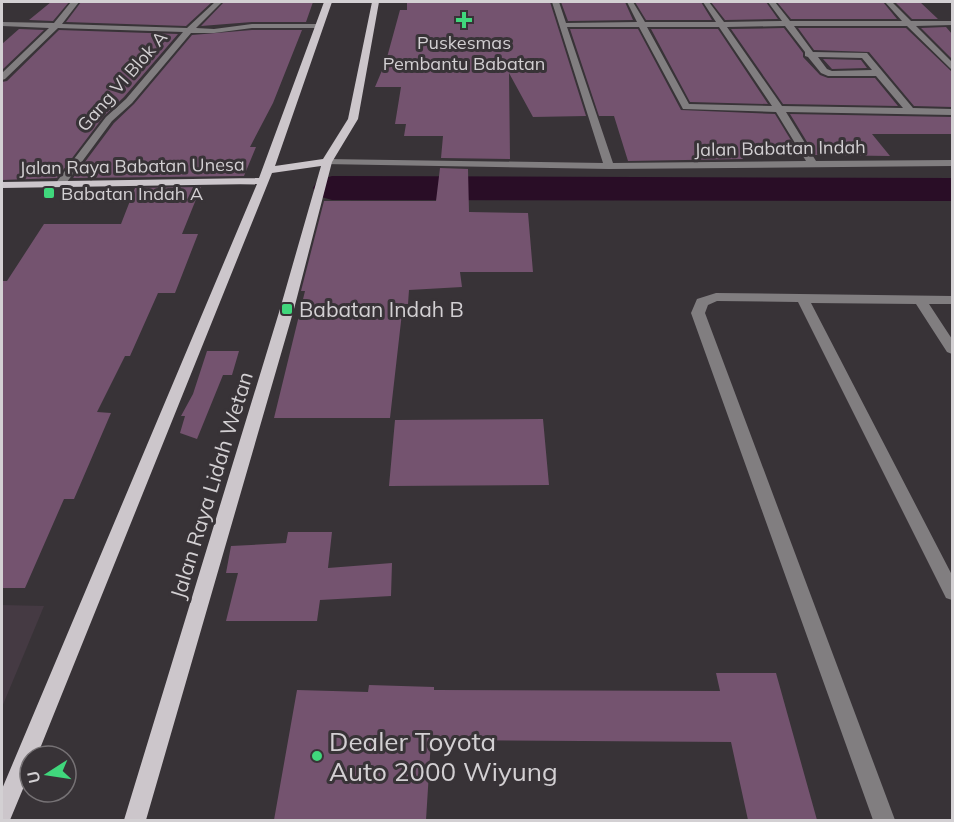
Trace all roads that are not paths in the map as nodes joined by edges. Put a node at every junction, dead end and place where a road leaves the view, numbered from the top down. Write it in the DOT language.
graph roads {
  1 [pos="75,2"];
  2 [pos="219,2"];
  3 [pos="328,2"];
  4 [pos="376,2"];
  5 [pos="555,2"];
  6 [pos="630,2"];
  7 [pos="705,2"];
  8 [pos="771,2"];
  9 [pos="888,2"];
  10 [pos="952,23"];
  11 [pos="2,24"];
  12 [pos="720,24"];
  13 [pos="787,24"];
  14 [pos="909,24"];
  15 [pos="57,25"];
  16 [pos="562,25"];
  17 [pos="643,25"];
  18 [pos="318,26"];
  19 [pos="189,30"];
  20 [pos="808,54"];
  21 [pos="952,67"];
  22 [pos="878,73"];
  23 [pos="2,76"];
  24 [pos="780,110"];
  25 [pos="911,112"];
  26 [pos="952,112"];
  27 [pos="327,162"];
  28 [pos="812,163"];
  29 [pos="952,163"];
  30 [pos="609,166"];
  31 [pos="265,176"];
  32 [pos="60,184"];
  33 [pos="2,185"];
  34 [pos="802,298"];
  35 [pos="920,300"];
  36 [pos="952,300"];
  37 [pos="952,349"];
  38 [pos="952,592"];
  39 [pos="2,814"];
  40 [pos="135,820"];
  41 [pos="884,820"];
  1 -- 15 [label="street"];
  2 -- 19 [label="street, Gang VI Blok A"];
  3 -- 18 [label="main road"];
  4 -- 27 [label="main road, Jalan Raya Lidah Wetan"];
  5 -- 16 [label="street"];
  6 -- 17 [label="street"];
  7 -- 12 [label="street"];
  8 -- 13 [label="street"];
  9 -- 14 [label="street"];
  10 -- 14 [label="street"];
  11 -- 15 [label="street"];
  12 -- 13 [label="street"];
  12 -- 17 [label="street"];
  12 -- 24 [label="street"];
  13 -- 14 [label="street"];
  13 -- 20 [label="street"];
  14 -- 21 [label="street"];
  15 -- 19 [label="street"];
  15 -- 23 [label="street"];
  16 -- 17 [label="street"];
  16 -- 30 [label="street"];
  17 -- 24 [label="street"];
  18 -- 19 [label="street"];
  18 -- 31 [label="main road"];
  19 -- 32 [label="street, Gang VI Blok A"];
  20 -- 22 [label="street"];
  20 -- 22 [label="street"];
  22 -- 25 [label="street"];
  24 -- 25 [label="street"];
  24 -- 28 [label="street"];
  25 -- 26 [label="street"];
  27 -- 30 [label="street, Jalan Babatan Indah"];
  27 -- 31 [label="main road, Jalan Raya Babatan Unesa"];
  27 -- 40 [label="main road, Jalan Raya Lidah Wetan"];
  28 -- 29 [label="street, Jalan Babatan Indah"];
  28 -- 30 [label="street, Jalan Babatan Indah"];
  31 -- 32 [label="main road, Jalan Raya Babatan Unesa"];
  31 -- 39 [label="main road"];
  32 -- 33 [label="main road, Jalan Raya Babatan Unesa"];
  34 -- 35 [label="street"];
  34 -- 38 [label="street"];
  34 -- 41 [label="street"];
  35 -- 36 [label="street"];
  35 -- 37 [label="street"];
}
